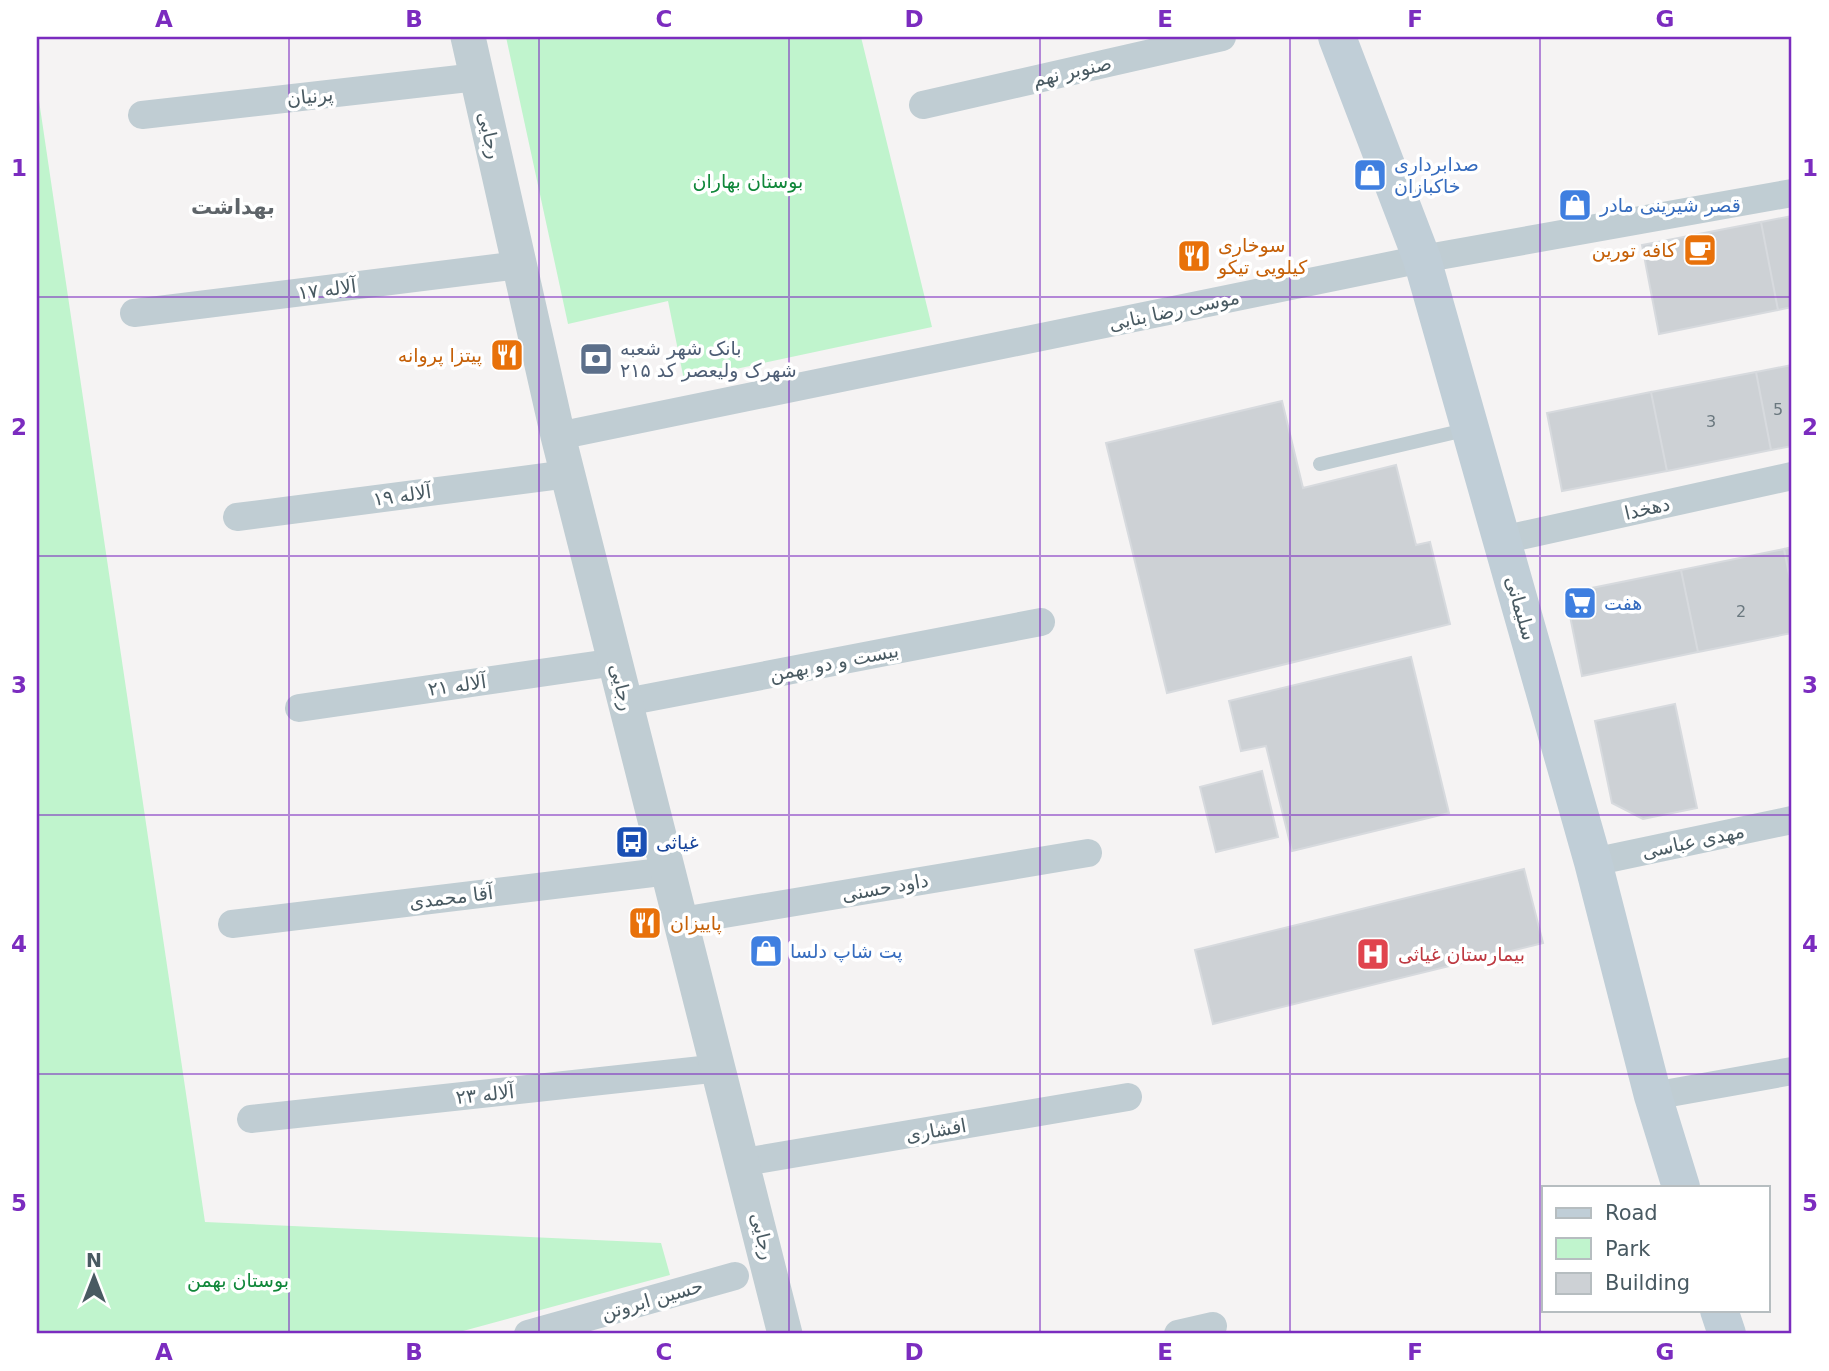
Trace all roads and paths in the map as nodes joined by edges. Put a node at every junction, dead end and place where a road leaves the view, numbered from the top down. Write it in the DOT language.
graph roads {
  1 [pos="468,37"];
  2 [pos="1222,37"];
  3 [pos="1337,37"];
  4 [pos="477,77"];
  5 [pos="923,105"];
  6 [pos="142,115"];
  7 [pos="1792,193"];
  8 [pos="1422,259"];
  9 [pos="519,265"];
  10 [pos="134,313"];
  11 [pos="1470,428"];
  12 [pos="558,436"];
  13 [pos="1320,464"];
  14 [pos="568,474"];
  15 [pos="1792,476"];
  16 [pos="237,517"];
  17 [pos="1502,540"];
  18 [pos="1041,622"];
  19 [pos="616,662"];
  20 [pos="626,702"];
  21 [pos="299,708"];
  22 [pos="1792,820"];
  23 [pos="1088,853"];
  24 [pos="1593,862"];
  25 [pos="669,871"];
  26 [pos="682,921"];
  27 [pos="232,924"];
  28 [pos="720,1068"];
  29 [pos="1792,1071"];
  30 [pos="1653,1096"];
  31 [pos="1128,1097"];
  32 [pos="251,1119"];
  33 [pos="744,1163"];
  34 [pos="1681,1186"];
  35 [pos="735,1276"];
  36 [pos="1720,1312"];
  37 [pos="1213,1326"];
  38 [pos="528,1334"];
  39 [pos="785,1334"];
  40 [pos="1178,1334"];
  41 [pos="1727,1334"];
  1 -- 4 [label="street, رجایی"];
  2 -- 5 [label="street, صنوبر نهم"];
  3 -- 8 [label="main road, سلیمانی"];
  4 -- 6 [label="street, پرنیان"];
  4 -- 9 [label="street, رجایی"];
  7 -- 8 [label="street, موسی رضا بنایی"];
  8 -- 11 [label="main road, سلیمانی"];
  8 -- 12 [label="street, موسی رضا بنایی"];
  9 -- 10 [label="street, آلاله ۱۷"];
  9 -- 12 [label="street, رجایی"];
  11 -- 13 [label="lane"];
  11 -- 17 [label="main road, سلیمانی"];
  12 -- 14 [label="street, رجایی"];
  14 -- 16 [label="street, آلاله ۱۹"];
  14 -- 19 [label="street, رجایی"];
  15 -- 17 [label="street, دهخدا"];
  17 -- 24 [label="main road, سلیمانی"];
  18 -- 20 [label="street, بیست و دو بهمن"];
  19 -- 20 [label="street, رجایی"];
  19 -- 21 [label="street, آلاله ۲۱"];
  20 -- 25 [label="street, رجایی"];
  22 -- 24 [label="street, مهدی عباسی"];
  23 -- 26 [label="street, داود حسنی"];
  24 -- 30 [label="main road, سلیمانی"];
  25 -- 26 [label="street, رجایی"];
  25 -- 27 [label="street, آقا محمدی"];
  26 -- 28 [label="street, رجایی"];
  28 -- 32 [label="street, آلاله ۲۳"];
  28 -- 33 [label="street, رجایی"];
  29 -- 30 [label="street"];
  30 -- 34 [label="main road, سلیمانی"];
  31 -- 33 [label="street, افشاری"];
  33 -- 39 [label="street, رجایی"];
  35 -- 38 [label="street, حسین ابروتن"];
  36 -- 41 [label="main road"];
  37 -- 40 [label="street"];
}
